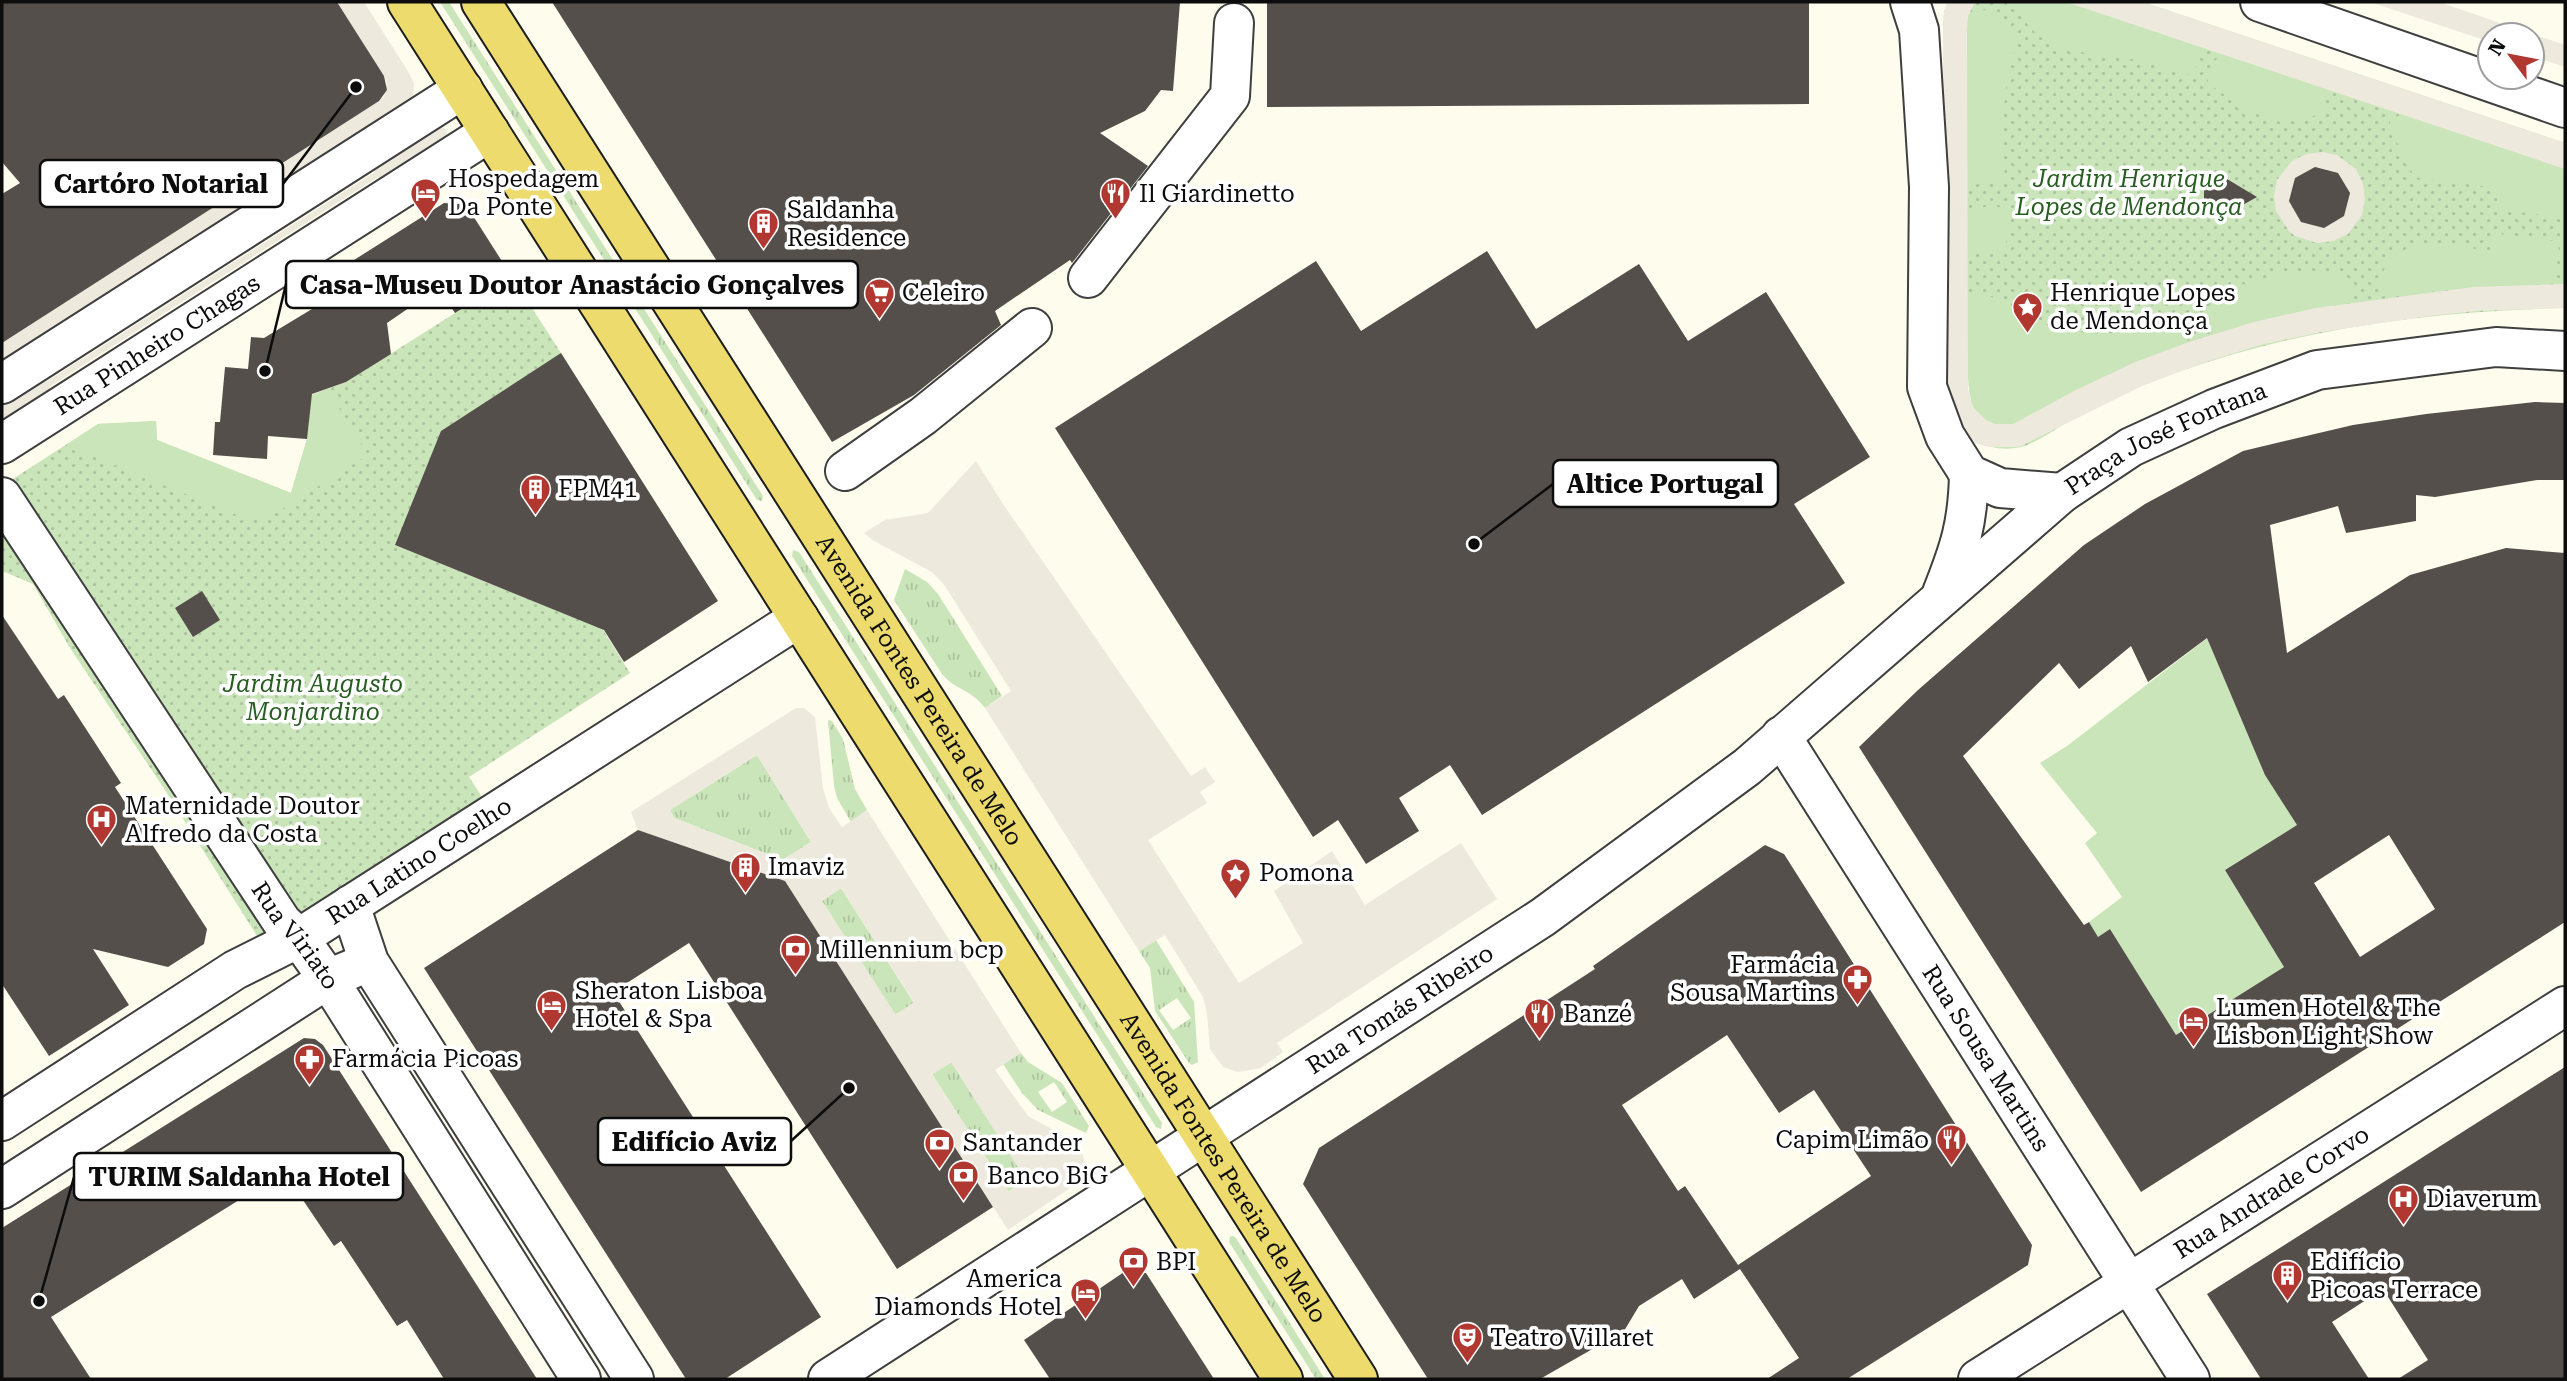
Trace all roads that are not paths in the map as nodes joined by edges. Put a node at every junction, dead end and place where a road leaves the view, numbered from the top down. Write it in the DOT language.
graph roads {
  1 [pos="407,2"];
  2 [pos="481,2"];
  3 [pos="2260,2"];
  4 [pos="1920,11"];
  5 [pos="1234,23"];
  6 [pos="463,89"];
  7 [pos="2565,108"];
  8 [pos="490,132"];
  9 [pos="1088,278"];
  10 [pos="1032,328"];
  11 [pos="2565,351"];
  12 [pos="2,384"];
  13 [pos="2,444"];
  14 [pos="845,471"];
  15 [pos="1969,474"];
  16 [pos="2062,493"];
  17 [pos="2,497"];
  18 [pos="1940,598"];
  19 [pos="799,618"];
  20 [pos="1781,737"];
  21 [pos="350,905"];
  22 [pos="299,938"];
  23 [pos="369,962"];
  24 [pos="328,979"];
  25 [pos="2565,1006"];
  26 [pos="2,1121"];
  27 [pos="1204,1138"];
  28 [pos="1151,1171"];
  29 [pos="2,1189"];
  30 [pos="2129,1284"];
  31 [pos="581,1379"];
  32 [pos="635,1379"];
  33 [pos="828,1379"];
  34 [pos="1283,1379"];
  35 [pos="1357,1379"];
  36 [pos="1978,1379"];
  37 [pos="2190,1379"];
  1 -- 6 [label="main road"];
  2 -- 27 [label="main road, Avenida Fontes Pereira de Melo"];
  3 -- 7 [label="street"];
  4 -- 15 [label="street"];
  5 -- 9 [label="street"];
  6 -- 8 [label="main road"];
  6 -- 12 [label="street, Rua Pinheiro Chagas"];
  8 -- 13 [label="street, Rua Pinheiro Chagas"];
  8 -- 19 [label="main road"];
  10 -- 14 [label="street"];
  11 -- 16 [label="street, Praça José Fontana"];
  15 -- 16 [label="street, Praça José Fontana"];
  15 -- 18 [label="street"];
  16 -- 18 [label="street, Rua Tomás Ribeiro"];
  17 -- 22 [label="street, Rua Viriato"];
  18 -- 20 [label="street, Rua Tomás Ribeiro"];
  19 -- 21 [label="street, Rua Latino Coelho"];
  19 -- 28 [label="main road"];
  20 -- 27 [label="street, Rua Tomás Ribeiro"];
  20 -- 30 [label="street, Rua Sousa Martins"];
  21 -- 22 [label="street, Rua Latino Coelho"];
  21 -- 23 [label="street, Rua Viriato"];
  22 -- 24 [label="street, Rua Viriato"];
  22 -- 26 [label="street, Rua Latino Coelho"];
  23 -- 24 [label="street"];
  23 -- 32 [label="street, Rua Viriato"];
  24 -- 29 [label="street"];
  24 -- 31 [label="street, Rua Viriato"];
  25 -- 30 [label="street, Rua Andrade Corvo"];
  27 -- 28 [label="street, Rua Tomás Ribeiro"];
  27 -- 35 [label="main road, Avenida Fontes Pereira de Melo"];
  28 -- 33 [label="street, Rua Tomás Ribeiro"];
  28 -- 34 [label="main road"];
  30 -- 36 [label="street, Rua Andrade Corvo"];
  30 -- 37 [label="street, Rua Sousa Martins"];
}
